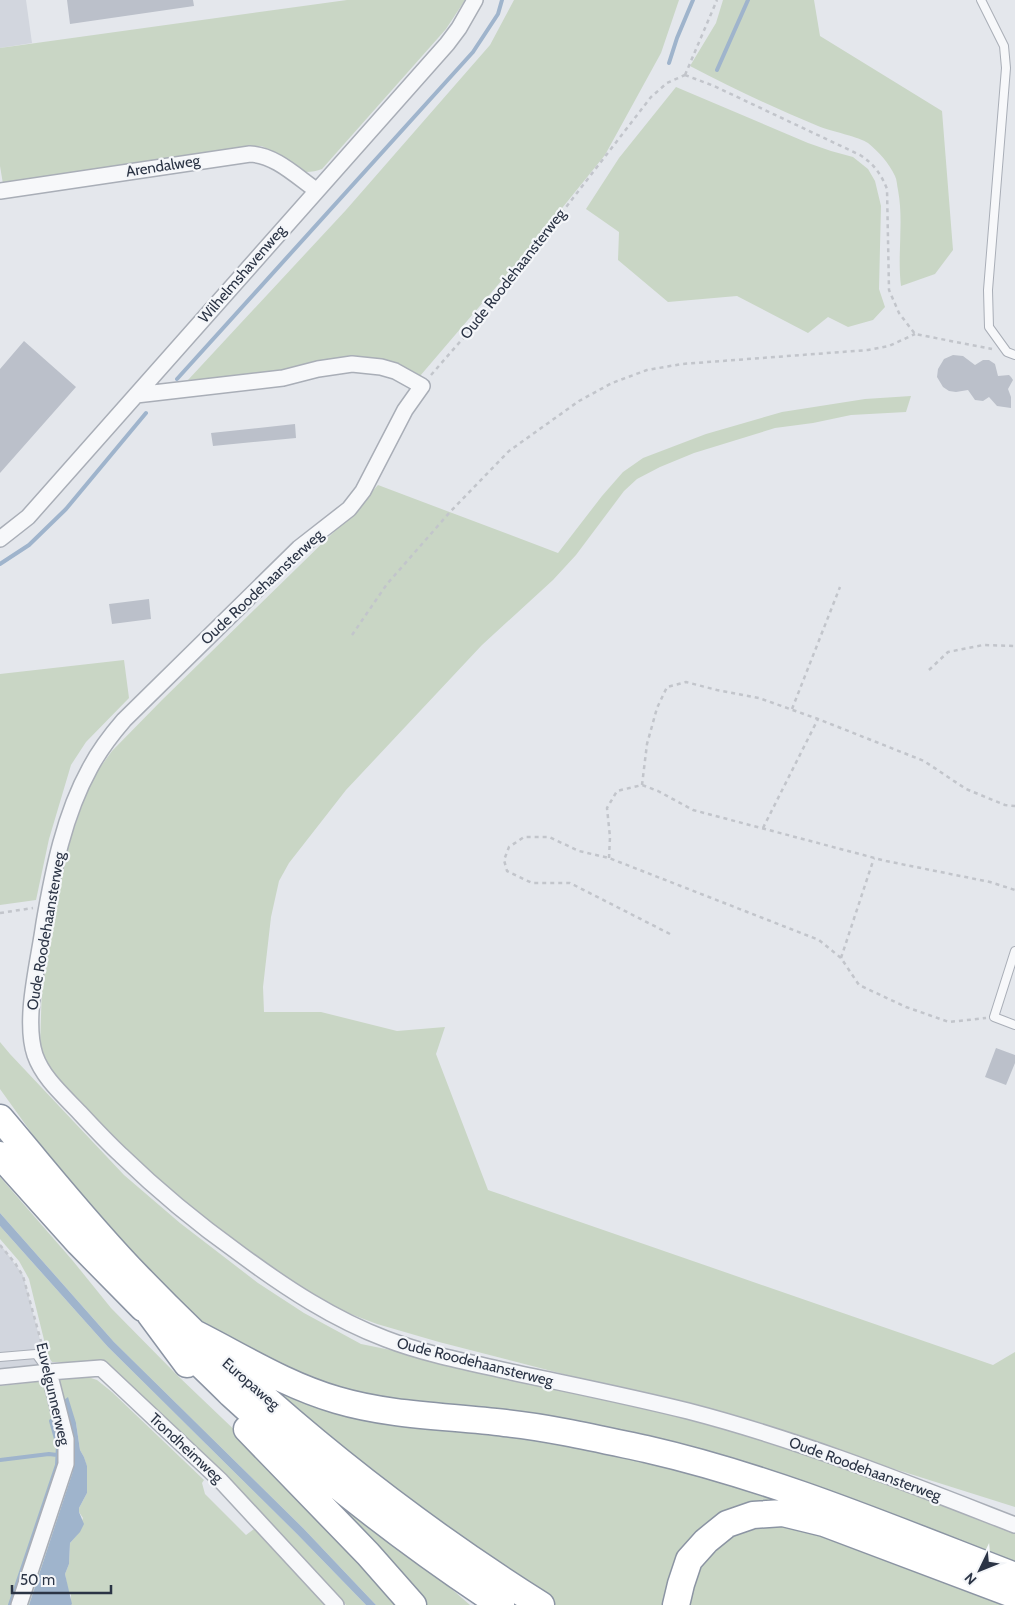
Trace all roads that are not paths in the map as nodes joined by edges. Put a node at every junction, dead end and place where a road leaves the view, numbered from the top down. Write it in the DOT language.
graph roads {
  1 [pos="475,0"];
  2 [pos="981,0"];
  3 [pos="316,190"];
  4 [pos="0,191"];
  5 [pos="1015,355"];
  6 [pos="136,395"];
  7 [pos="0,539"];
  8 [pos="1015,951"];
  9 [pos="1015,1025"];
  10 [pos="0,1118"];
  11 [pos="0,1154"];
  12 [pos="150,1314"];
  13 [pos="192,1332"];
  14 [pos="0,1357"];
  15 [pos="48,1372"];
  16 [pos="0,1378"];
  17 [pos="1015,1525"];
  18 [pos="1015,1576"];
  19 [pos="1015,1595"];
  20 [pos="19,1605"];
  21 [pos="336,1605"];
  22 [pos="414,1605"];
  23 [pos="501,1605"];
  24 [pos="541,1605"];
  25 [pos="676,1605"];
  1 -- 3 [label="street, Wilhelmshavenweg"];
  2 -- 5 [label="lane"];
  3 -- 4 [label="street, Arendalweg"];
  3 -- 6 [label="street, Wilhelmshavenweg"];
  6 -- 7 [label="street, Wilhelmshavenweg"];
  6 -- 17 [label="street, Oude Roodehaansterweg"];
  8 -- 9 [label="lane"];
  10 -- 13 [label="highway, Europaweg"];
  11 -- 12 [label="highway, Europaweg"];
  12 -- 22 [label="highway"];
  12 -- 23 [label="highway, Europaweg"];
  13 -- 18 [label="highway"];
  13 -- 24 [label="highway, Europaweg"];
  14 -- 15 [label="lane"];
  15 -- 16 [label="street, Trondheimweg"];
  15 -- 20 [label="street, Euvelgunnerweg"];
  15 -- 21 [label="street, Trondheimweg"];
  19 -- 25 [label="highway"];
}
